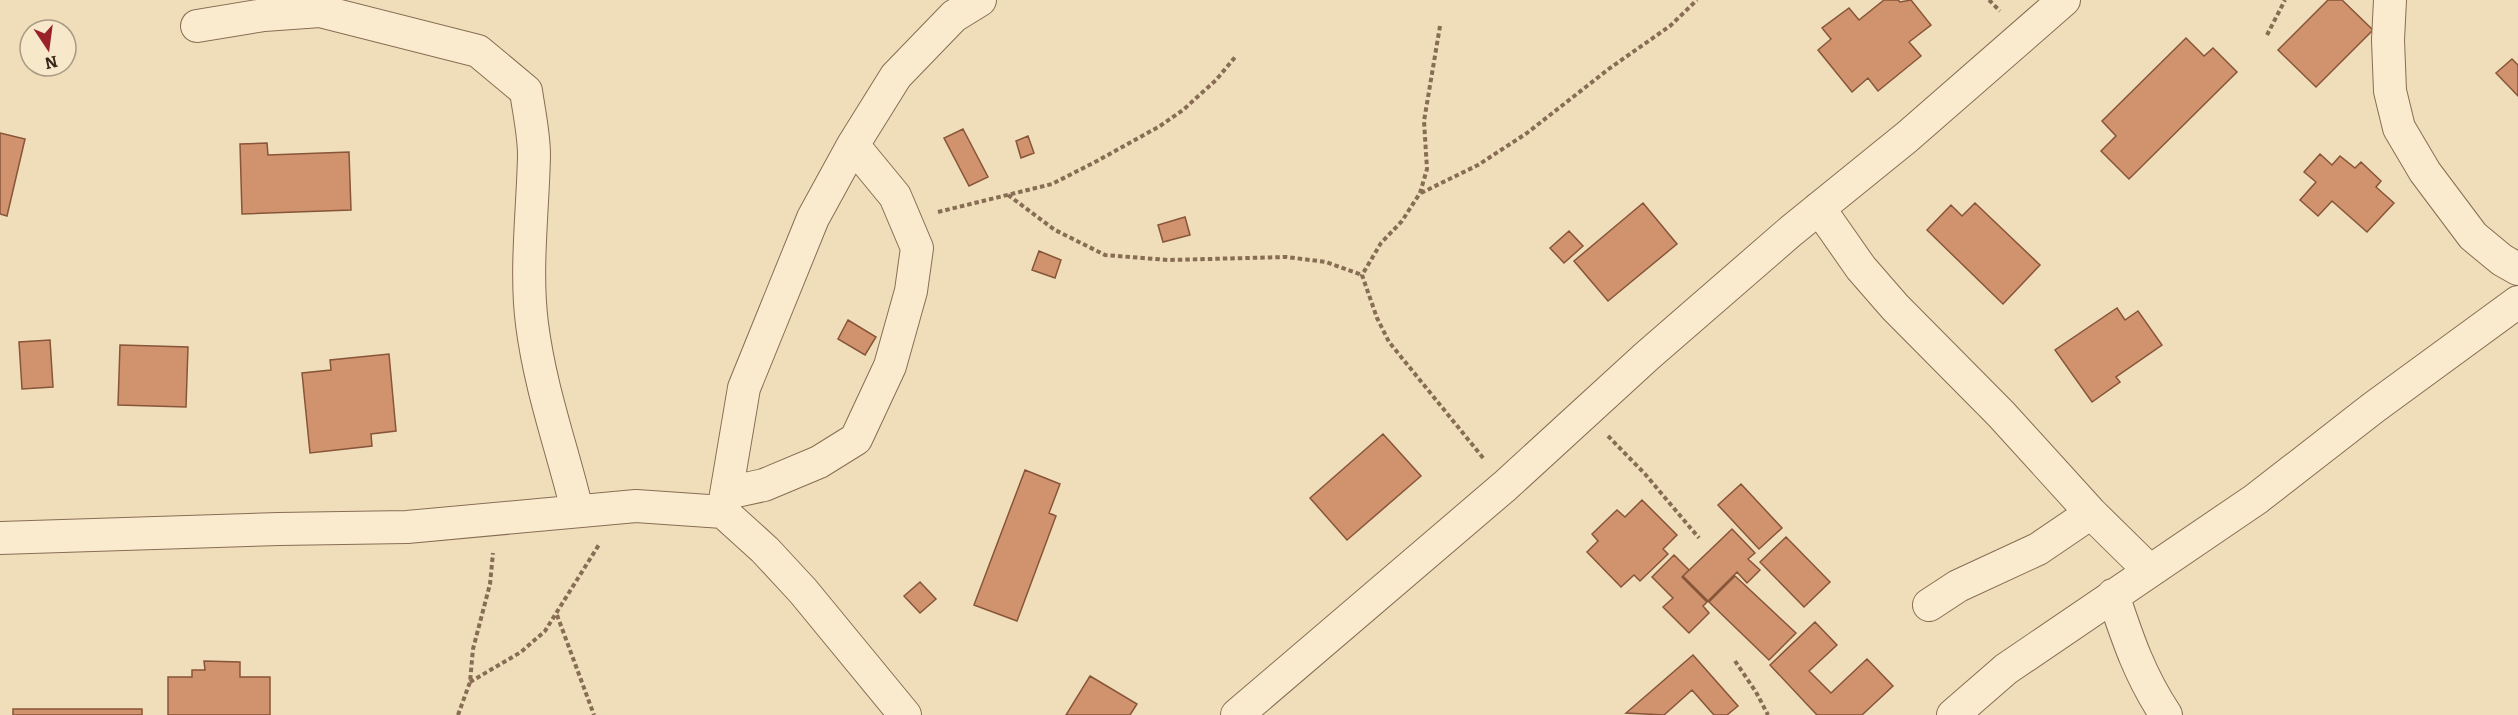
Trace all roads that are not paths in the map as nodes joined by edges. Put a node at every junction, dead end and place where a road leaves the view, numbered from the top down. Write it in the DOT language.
graph roads {
  1 [pos="980,0"];
  2 [pos="2064,0"];
  3 [pos="2390,0"];
  4 [pos="197,26"];
  5 [pos="853,145"];
  6 [pos="1819,208"];
  7 [pos="2518,269"];
  8 [pos="2518,302"];
  9 [pos="725,503"];
  10 [pos="577,510"];
  11 [pos="2091,513"];
  12 [pos="0,538"];
  13 [pos="2150,571"];
  14 [pos="2113,595"];
  15 [pos="1929,604"];
  16 [pos="1239,714"];
  17 [pos="905,715"];
  18 [pos="1953,715"];
  19 [pos="2166,715"];
  1 -- 5 [label="street"];
  2 -- 6 [label="street"];
  3 -- 7 [label="street"];
  4 -- 10 [label="street"];
  5 -- 9 [label="street"];
  5 -- 9 [label="street"];
  6 -- 11 [label="street"];
  6 -- 16 [label="street"];
  8 -- 13 [label="street"];
  9 -- 10 [label="street"];
  9 -- 17 [label="street"];
  10 -- 12 [label="street"];
  11 -- 13 [label="street"];
  11 -- 15 [label="street"];
  13 -- 14 [label="street"];
  14 -- 18 [label="street"];
  14 -- 19 [label="street"];
}
